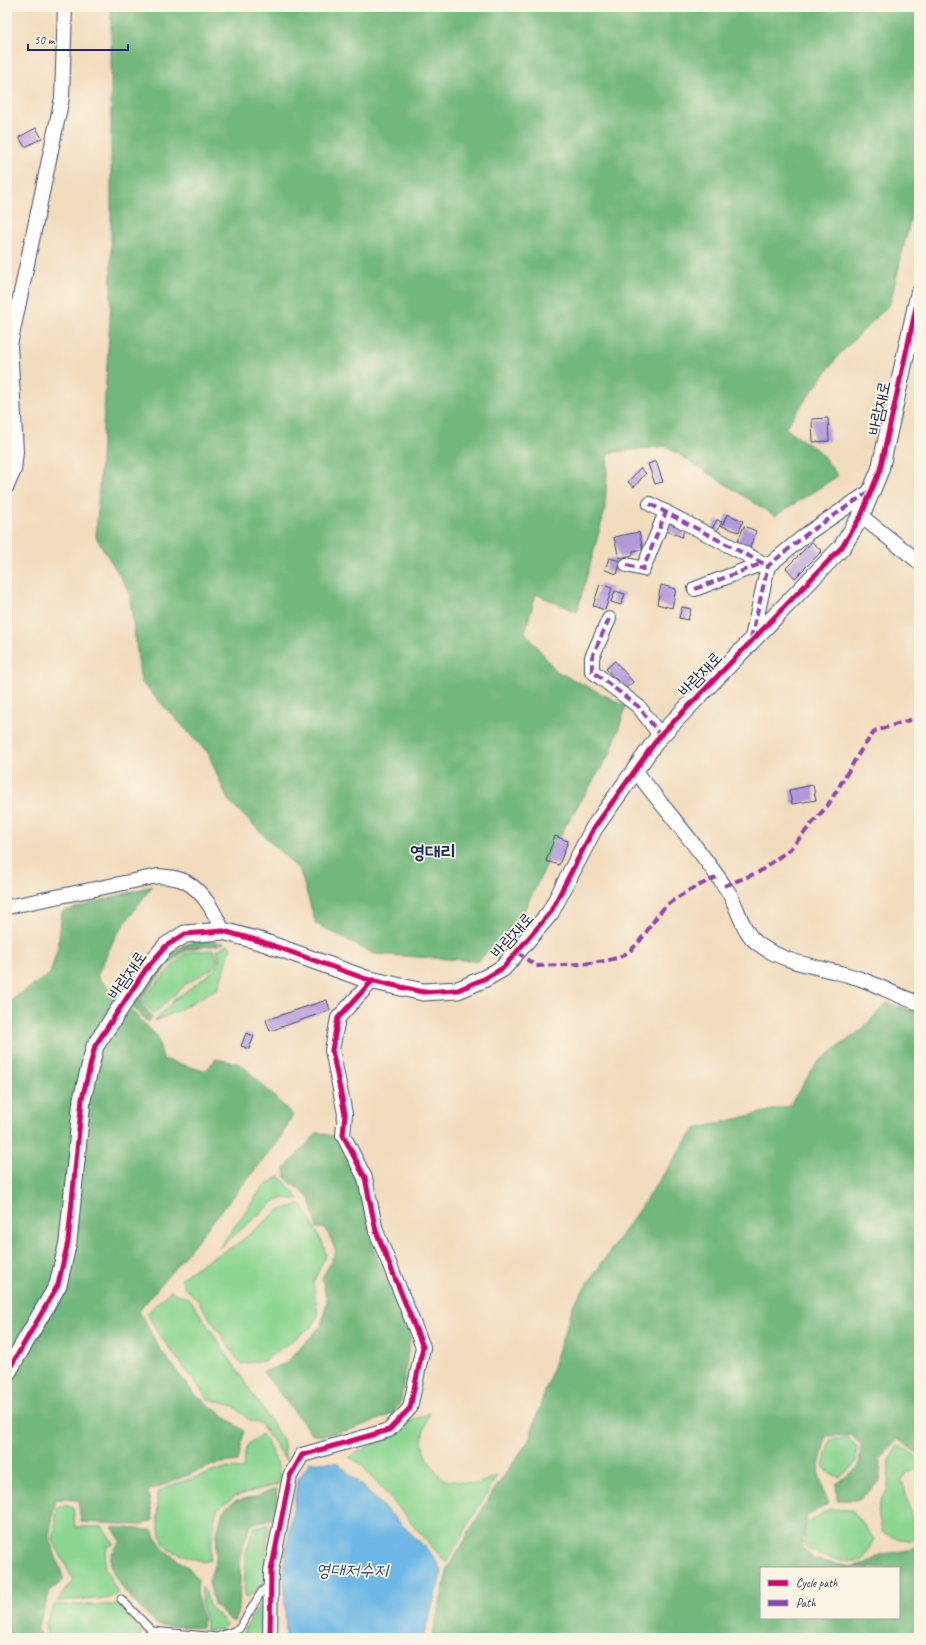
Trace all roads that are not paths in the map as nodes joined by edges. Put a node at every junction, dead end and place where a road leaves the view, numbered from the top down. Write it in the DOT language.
graph roads {
  1 [pos="65,7"];
  2 [pos="919,294"];
  3 [pos="7,486"];
  4 [pos="872,490"];
  5 [pos="650,504"];
  6 [pos="666,512"];
  7 [pos="861,516"];
  8 [pos="919,562"];
  9 [pos="766,564"];
  10 [pos="627,565"];
  11 [pos="695,590"];
  12 [pos="609,619"];
  13 [pos="751,642"];
  14 [pos="660,735"];
  15 [pos="635,770"];
  16 [pos="7,907"];
  17 [pos="223,931"];
  18 [pos="373,980"];
  19 [pos="919,1003"];
  20 [pos="7,1373"];
  21 [pos="271,1584"];
  22 [pos="121,1599"];
  23 [pos="152,1631"];
  24 [pos="146,1638"];
  25 [pos="270,1638"];
  1 -- 3 [label="street"];
  2 -- 4 [label="street, 바람재로"];
  4 -- 7 [label="street, 바람재로"];
  4 -- 9 [label="street"];
  5 -- 6 [label="street"];
  6 -- 9 [label="street"];
  6 -- 10 [label="street"];
  7 -- 8 [label="street"];
  7 -- 13 [label="street, 바람재로"];
  9 -- 11 [label="street"];
  9 -- 13 [label="street"];
  12 -- 14 [label="street"];
  13 -- 14 [label="street, 바람재로"];
  14 -- 15 [label="street, 바람재로"];
  15 -- 18 [label="street, 바람재로"];
  15 -- 19 [label="street"];
  16 -- 17 [label="street"];
  17 -- 18 [label="street, 바람재로"];
  17 -- 20 [label="street, 바람재로"];
  18 -- 21 [label="street"];
  21 -- 23 [label="lane"];
  21 -- 25 [label="street"];
  22 -- 23 [label="lane"];
  23 -- 24 [label="lane"];
}
